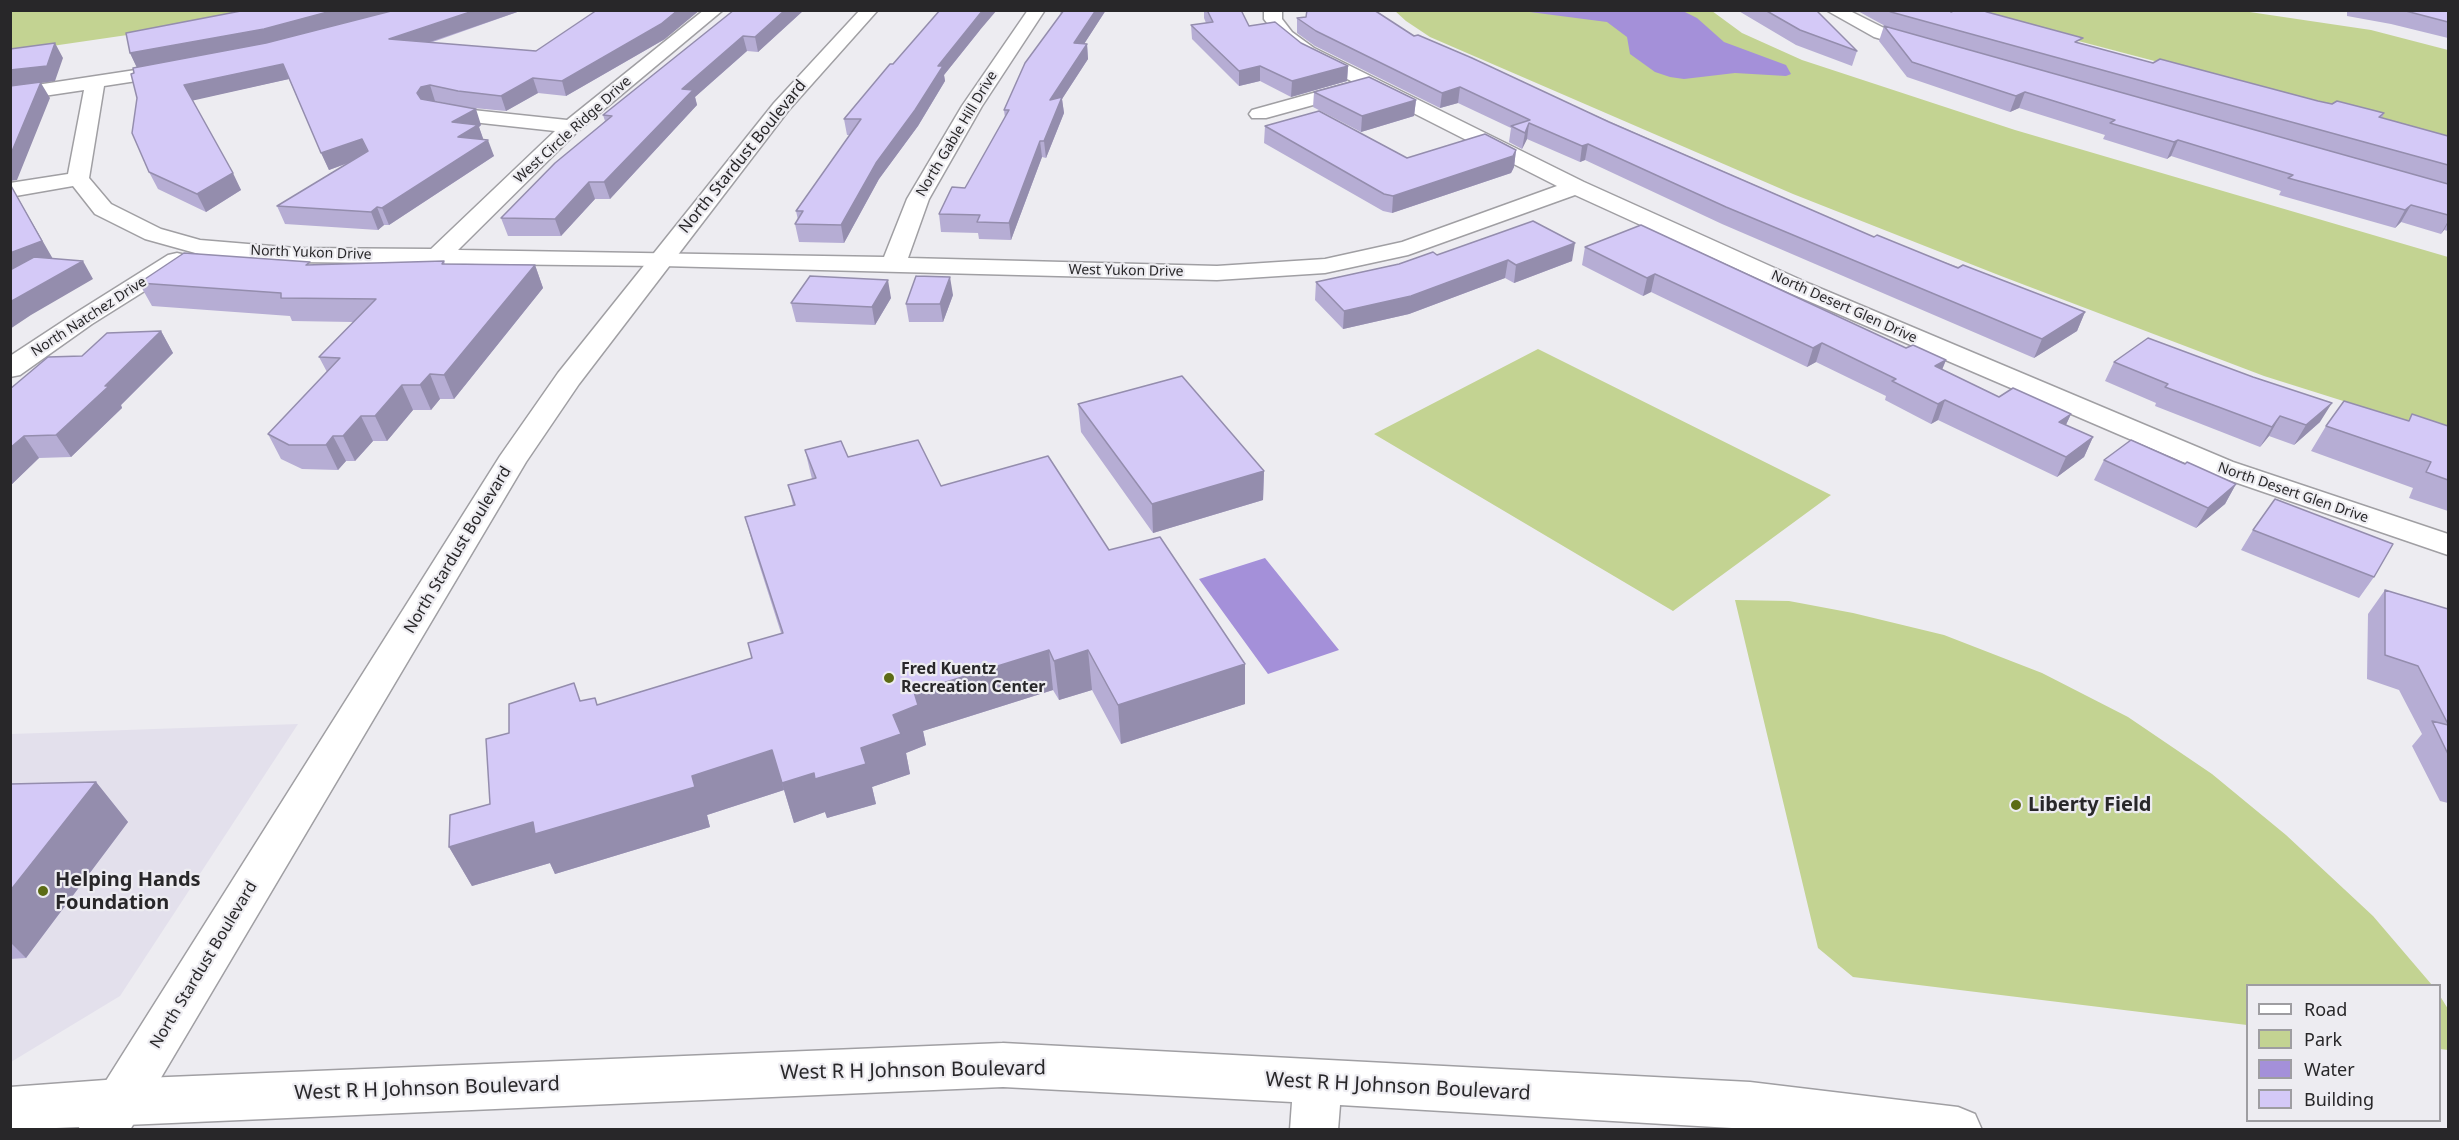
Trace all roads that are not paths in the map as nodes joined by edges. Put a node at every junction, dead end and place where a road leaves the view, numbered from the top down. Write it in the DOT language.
graph roads {
  1 [pos="715,10"];
  2 [pos="870,10"];
  3 [pos="1037,10"];
  4 [pos="1273,10"];
  5 [pos="1834,10"];
  6 [pos="1938,51"];
  7 [pos="193,67"];
  8 [pos="95,84"];
  9 [pos="1367,84"];
  10 [pos="10,95"];
  11 [pos="435,109"];
  12 [pos="1259,114"];
  13 [pos="571,127"];
  14 [pos="78,179"];
  15 [pos="1576,187"];
  16 [pos="10,190"];
  17 [pos="199,247"];
  18 [pos="437,257"];
  19 [pos="662,259"];
  20 [pos="893,266"];
  21 [pos="10,369"];
  22 [pos="2448,545"];
  23 [pos="1318,1083"];
  24 [pos="10,1110"];
  25 [pos="110,1115"];
  26 [pos="1314,1130"];
  27 [pos="1958,1130"];
  1 -- 13 [label="street, West Circle Ridge Drive"];
  2 -- 19 [label="street, North Stardust Boulevard"];
  3 -- 20 [label="street, North Gable Hill Drive"];
  4 -- 9 [label="street, North Desert Glen Drive"];
  5 -- 6 [label="street"];
  7 -- 8 [label="street"];
  8 -- 10 [label="street"];
  8 -- 14 [label="street"];
  9 -- 12 [label="street"];
  9 -- 15 [label="street, North Desert Glen Drive"];
  11 -- 13 [label="street"];
  13 -- 18 [label="street, West Circle Ridge Drive"];
  14 -- 16 [label="street"];
  14 -- 17 [label="street, North Yukon Drive"];
  15 -- 20 [label="street, West Yukon Drive"];
  15 -- 22 [label="street, North Desert Glen Drive"];
  17 -- 18 [label="street, North Yukon Drive"];
  17 -- 21 [label="street, North Natchez Drive"];
  18 -- 19 [label="street, North Yukon Drive"];
  19 -- 20 [label="street, West Yukon Drive"];
  19 -- 25 [label="street, North Stardust Boulevard"];
  23 -- 25 [label="street, West R H Johnson Boulevard"];
  23 -- 26 [label="street"];
  23 -- 27 [label="street, West R H Johnson Boulevard"];
  24 -- 25 [label="street, West R H Johnson Boulevard"];
}
